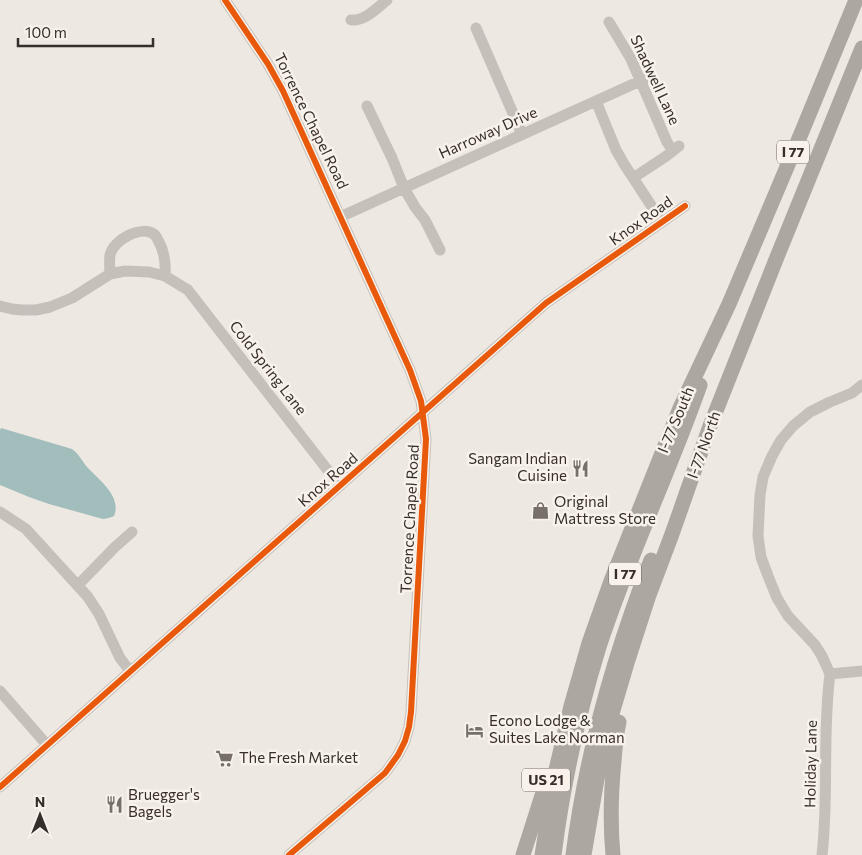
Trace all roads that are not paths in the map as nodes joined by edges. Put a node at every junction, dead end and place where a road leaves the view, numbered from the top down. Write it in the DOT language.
graph roads {
  1 [pos="225,0"];
  2 [pos="387,0"];
  3 [pos="856,0"];
  4 [pos="351,20"];
  5 [pos="609,22"];
  6 [pos="476,28"];
  7 [pos="862,48"];
  8 [pos="645,79"];
  9 [pos="596,101"];
  10 [pos="367,106"];
  11 [pos="522,134"];
  12 [pos="633,178"];
  13 [pos="404,188"];
  14 [pos="684,206"];
  15 [pos="340,216"];
  16 [pos="662,222"];
  17 [pos="440,250"];
  18 [pos="110,274"];
  19 [pos="166,276"];
  20 [pos="729,304"];
  21 [pos="0,306"];
  22 [pos="862,384"];
  23 [pos="423,412"];
  24 [pos="710,426"];
  25 [pos="340,486"];
  26 [pos="0,512"];
  27 [pos="132,532"];
  28 [pos="78,585"];
  29 [pos="627,663"];
  30 [pos="862,671"];
  31 [pos="130,672"];
  32 [pos="830,674"];
  33 [pos="2,697"];
  34 [pos="571,706"];
  35 [pos="47,746"];
  36 [pos="0,787"];
  37 [pos="288,855"];
  38 [pos="523,855"];
  39 [pos="542,855"];
  40 [pos="554,855"];
  41 [pos="573,855"];
  42 [pos="584,855"];
  43 [pos="613,855"];
  44 [pos="822,855"];
  1 -- 15 [label="street, Torrence Chapel Road"];
  2 -- 4 [label="street"];
  3 -- 20 [label="highway, I-77 South / I 77"];
  5 -- 8 [label="street, Shadwell Lane"];
  6 -- 11 [label="street"];
  7 -- 24 [label="highway, I-77 North / I 77"];
  8 -- 9 [label="street, Harroway Drive"];
  8 -- 12 [label="street, Shadwell Lane"];
  9 -- 11 [label="street, Harroway Drive"];
  9 -- 12 [label="street"];
  10 -- 13 [label="street"];
  11 -- 13 [label="street, Harroway Drive"];
  12 -- 16 [label="street"];
  13 -- 15 [label="street, Harroway Drive"];
  13 -- 17 [label="street"];
  14 -- 16 [label="street, Knox Road"];
  15 -- 23 [label="street, Torrence Chapel Road"];
  16 -- 23 [label="street, Knox Road"];
  18 -- 19 [label="street, Cold Spring Lane"];
  18 -- 19 [label="street"];
  18 -- 21 [label="street, Cold Spring Lane"];
  19 -- 25 [label="street, Cold Spring Lane"];
  20 -- 34 [label="highway, I-77 South / I 77"];
  20 -- 40 [label="highway, I 77"];
  22 -- 32 [label="street"];
  23 -- 25 [label="street, Knox Road"];
  23 -- 37 [label="street, Torrence Chapel Road"];
  24 -- 29 [label="highway, I-77 North / I 77"];
  24 -- 41 [label="highway, I 77"];
  25 -- 31 [label="street, Knox Road"];
  26 -- 28 [label="street"];
  27 -- 28 [label="street"];
  28 -- 31 [label="street"];
  29 -- 42 [label="highway, I-77 North / I 77"];
  29 -- 43 [label="highway"];
  30 -- 32 [label="street"];
  31 -- 35 [label="street, Knox Road"];
  32 -- 44 [label="street, Holiday Lane"];
  33 -- 35 [label="street"];
  34 -- 38 [label="highway, US 21"];
  34 -- 39 [label="highway, I-77 South / I 77"];
  35 -- 36 [label="street, Knox Road"];
}
